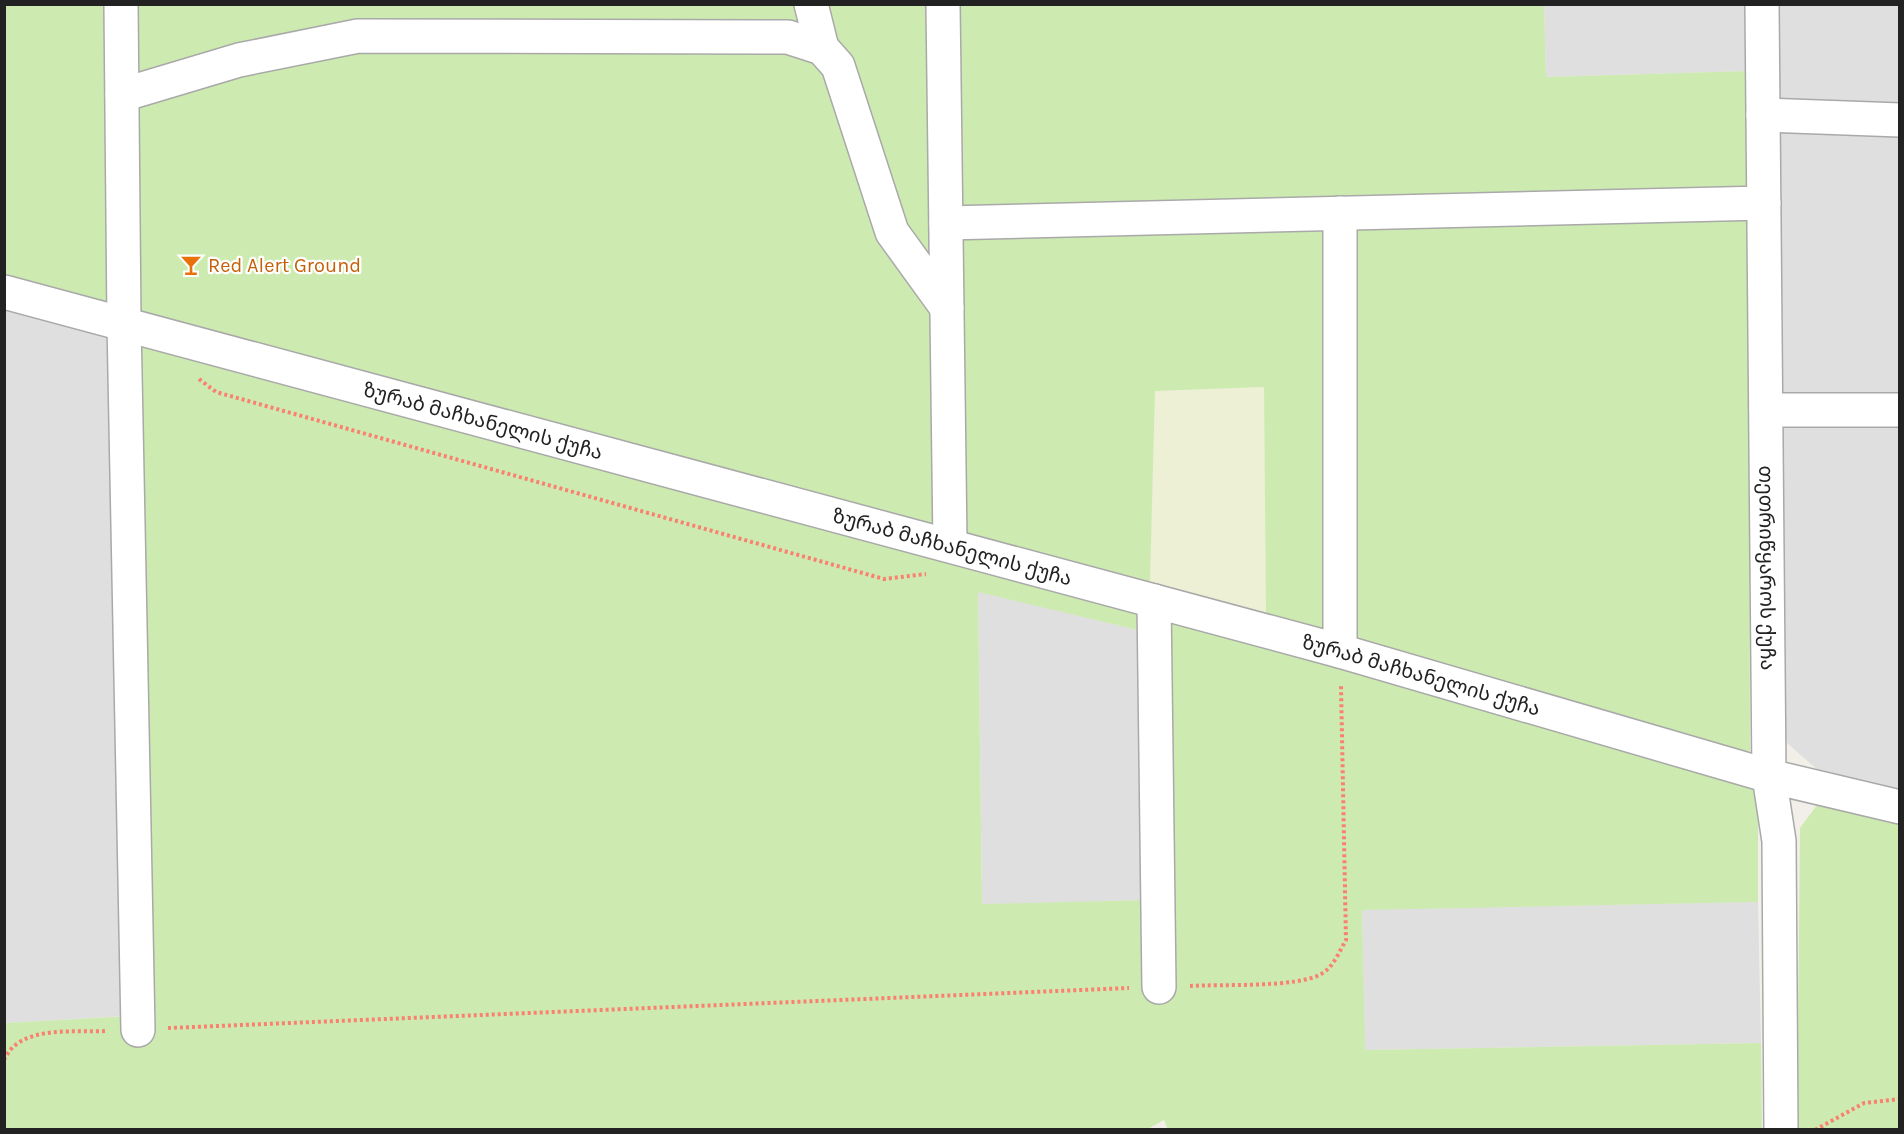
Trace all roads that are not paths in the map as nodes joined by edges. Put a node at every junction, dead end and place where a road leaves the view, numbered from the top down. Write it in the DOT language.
graph roads {
  1 [pos="121,4"];
  2 [pos="811,4"];
  3 [pos="943,4"];
  4 [pos="1762,4"];
  5 [pos="822,48"];
  6 [pos="122,95"];
  7 [pos="1763,115"];
  8 [pos="1899,120"];
  9 [pos="1764,203"];
  10 [pos="1340,213"];
  11 [pos="946,223"];
  12 [pos="4,292"];
  13 [pos="947,308"];
  14 [pos="124,323"];
  15 [pos="1766,410"];
  16 [pos="1899,410"];
  17 [pos="963,549"];
  18 [pos="1154,601"];
  19 [pos="1340,651"];
  20 [pos="1769,776"];
  21 [pos="1899,807"];
  22 [pos="1159,987"];
  23 [pos="138,1030"];
  24 [pos="1781,1130"];
  1 -- 6 [label="street"];
  2 -- 5 [label="street"];
  3 -- 11 [label="street"];
  4 -- 7 [label="street, თეთრიწყაროს ქუჩა"];
  5 -- 6 [label="street"];
  5 -- 13 [label="street"];
  6 -- 14 [label="street"];
  7 -- 8 [label="street"];
  7 -- 9 [label="street, თეთრიწყაროს ქუჩა"];
  9 -- 10 [label="street"];
  9 -- 15 [label="street, თეთრიწყაროს ქუჩა"];
  10 -- 11 [label="street"];
  10 -- 19 [label="street"];
  11 -- 13 [label="street"];
  12 -- 14 [label="street, ზურაბ მაჩხანელის ქუჩა"];
  13 -- 17 [label="street"];
  14 -- 17 [label="street, ზურაბ მაჩხანელის ქუჩა"];
  14 -- 23 [label="street"];
  15 -- 16 [label="street"];
  15 -- 20 [label="street, თეთრიწყაროს ქუჩა"];
  17 -- 18 [label="street, ზურაბ მაჩხანელის ქუჩა"];
  18 -- 19 [label="street, ზურაბ მაჩხანელის ქუჩა"];
  18 -- 22 [label="street"];
  19 -- 20 [label="street, ზურაბ მაჩხანელის ქუჩა"];
  20 -- 21 [label="street, ზურაბ მაჩხანელის ქუჩა"];
  20 -- 24 [label="street, თეთრიწყაროს ქუჩა"];
}
